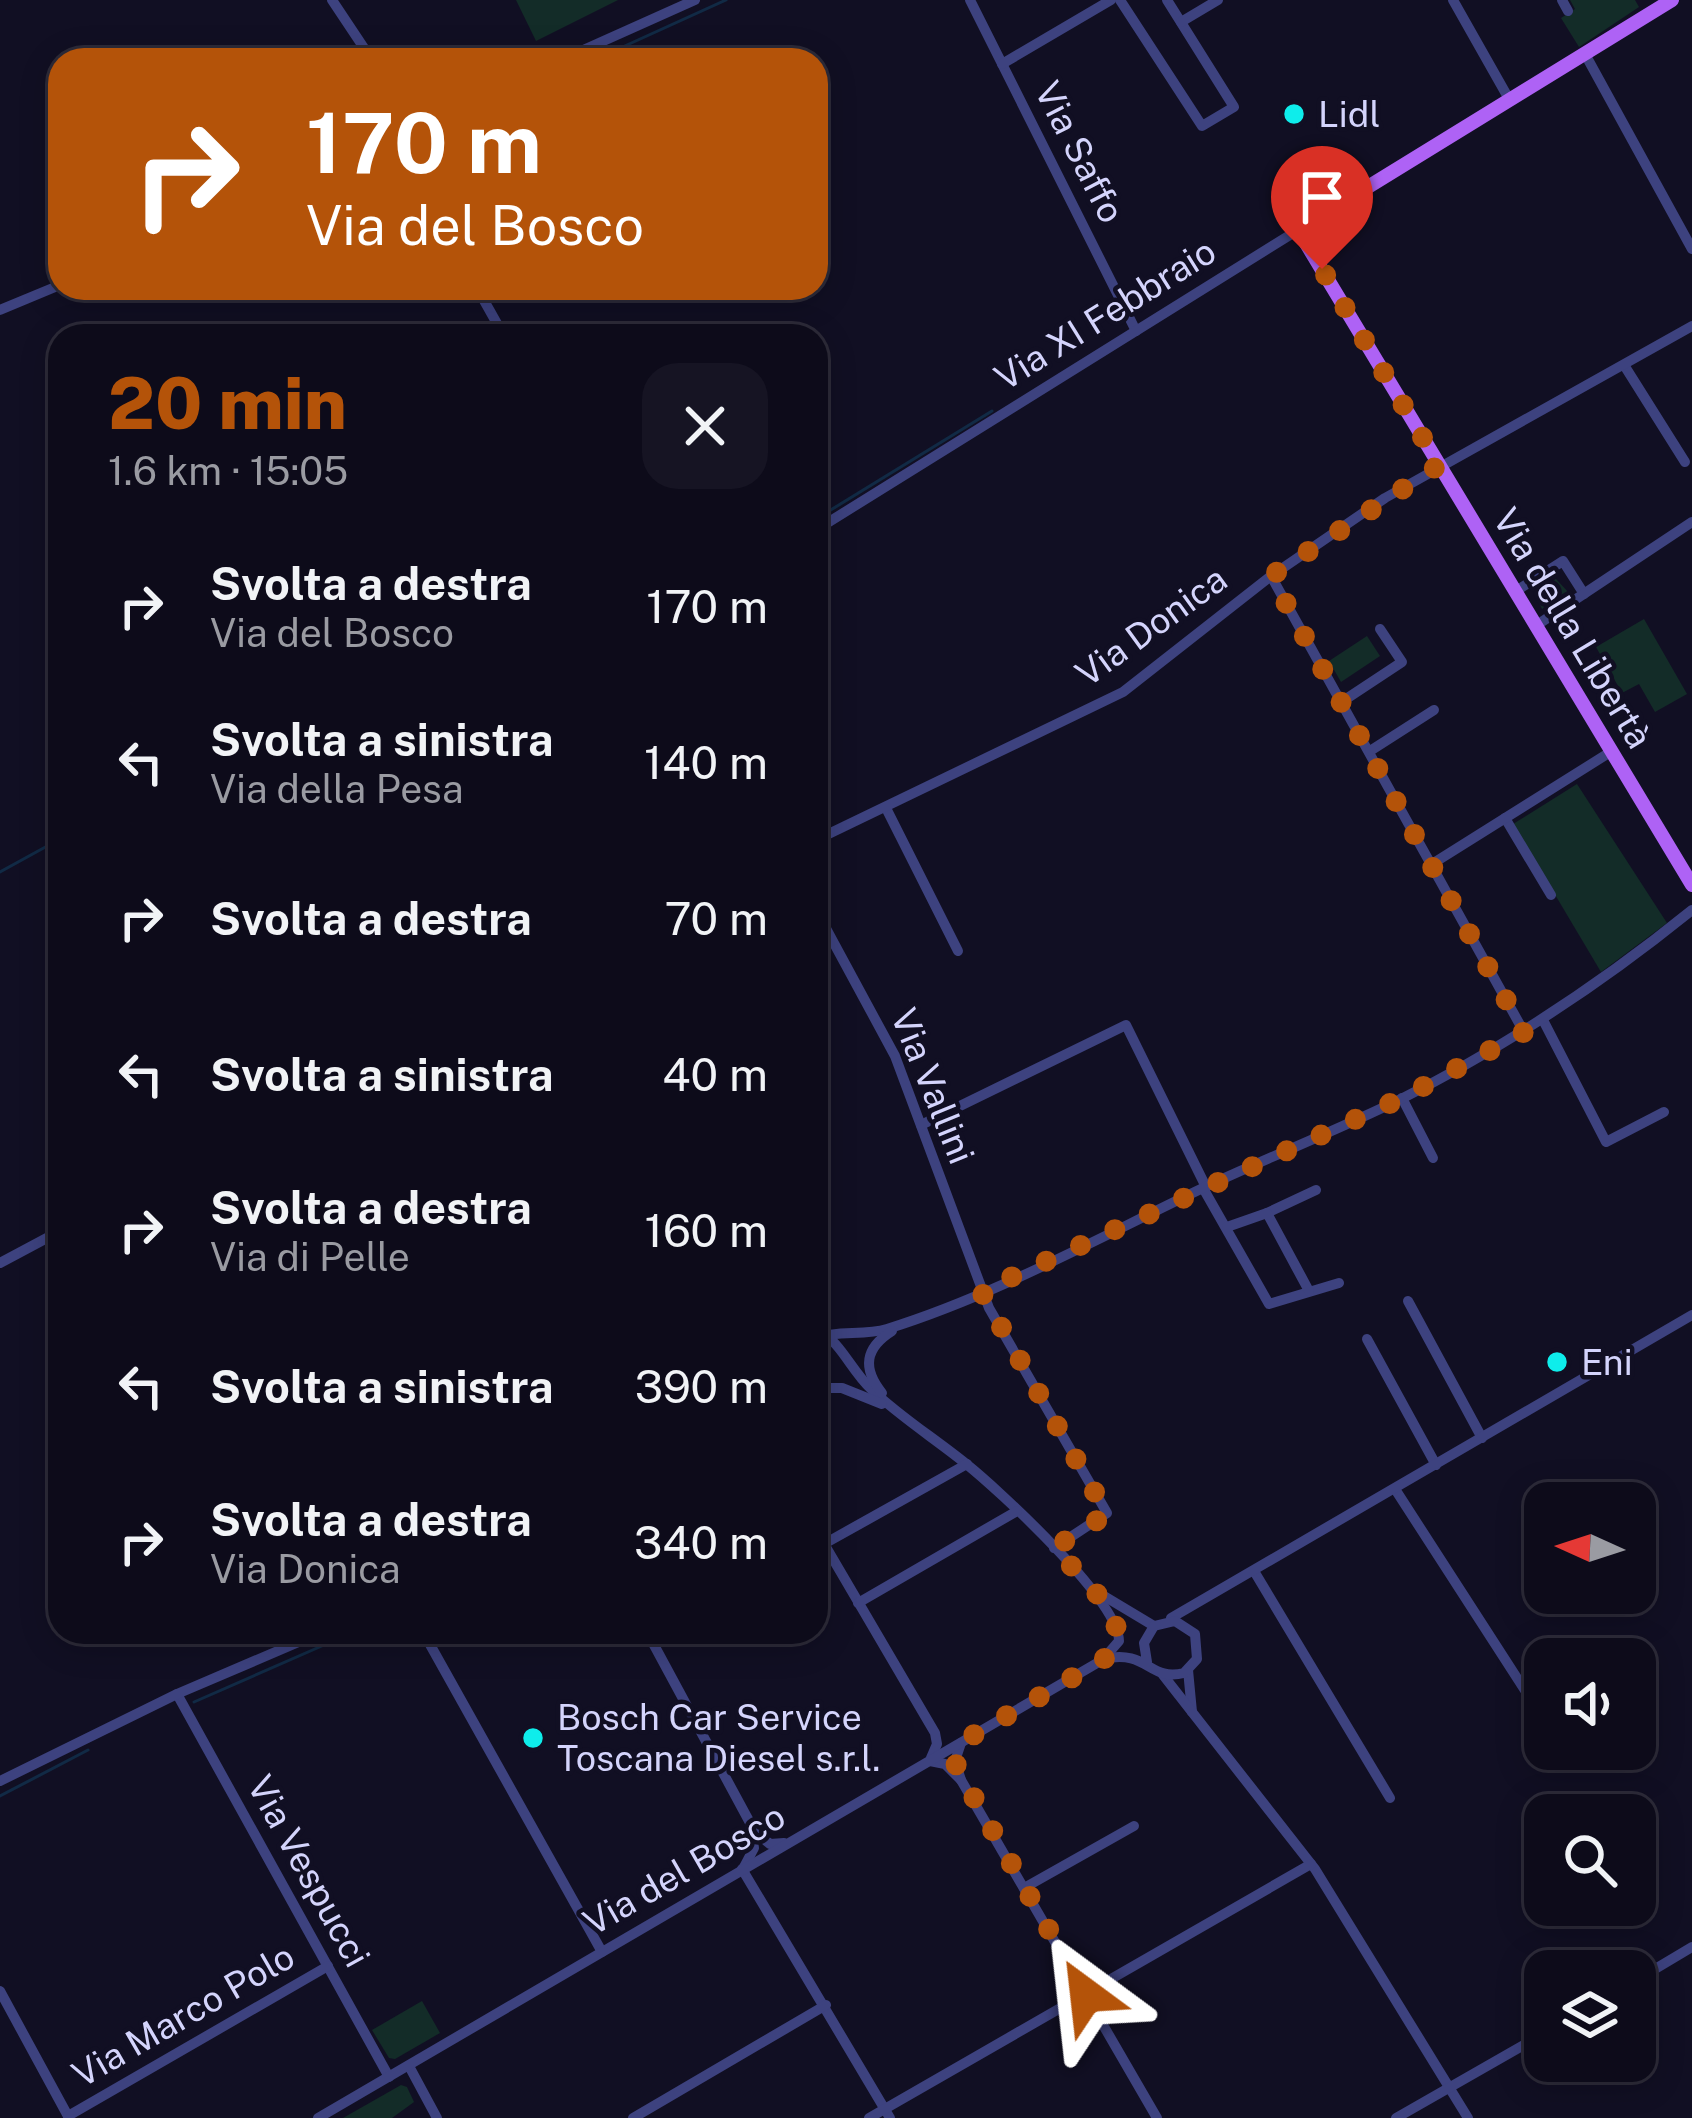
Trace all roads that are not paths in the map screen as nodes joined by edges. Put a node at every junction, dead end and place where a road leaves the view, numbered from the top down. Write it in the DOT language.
graph roads {
  1 [pos="332,0"];
  2 [pos="695,0"];
  3 [pos="970,0"];
  4 [pos="1111,0"];
  5 [pos="1120,0"];
  6 [pos="1167,0"];
  7 [pos="1218,0"];
  8 [pos="1453,0"];
  9 [pos="1672,0"];
  10 [pos="1647,6"];
  11 [pos="1181,22"];
  12 [pos="363,48"];
  13 [pos="588,48"];
  14 [pos="1585,53"];
  15 [pos="1002,64"];
  16 [pos="1509,99"];
  17 [pos="1298,230"];
  18 [pos="1692,249"];
  19 [pos="48,289"];
  20 [pos="0,310"];
  21 [pos="1692,326"];
  22 [pos="1136,331"];
  23 [pos="1624,364"];
  24 [pos="1685,462"];
  25 [pos="1439,465"];
  26 [pos="828,523"];
  27 [pos="1692,524"];
  28 [pos="1271,576"];
  29 [pos="1516,591"];
  30 [pos="1584,594"];
  31 [pos="1537,625"];
  32 [pos="1380,629"];
  33 [pos="1343,701"];
  34 [pos="1434,710"];
  35 [pos="1612,751"];
  36 [pos="1370,752"];
  37 [pos="886,808"];
  38 [pos="1505,818"];
  39 [pos="828,835"];
  40 [pos="1432,864"];
  41 [pos="1692,884"];
  42 [pos="1551,896"];
  43 [pos="1692,910"];
  44 [pos="828,932"];
  45 [pos="958,951"];
  46 [pos="1543,1020"];
  47 [pos="1524,1032"];
  48 [pos="1402,1098"];
  49 [pos="1664,1112"];
  50 [pos="921,1125"];
  51 [pos="1433,1158"];
  52 [pos="1205,1187"];
  53 [pos="1316,1190"];
  54 [pos="1267,1213"];
  55 [pos="1227,1227"];
  56 [pos="48,1237"];
  57 [pos="0,1263"];
  58 [pos="1339,1283"];
  59 [pos="981,1291"];
  60 [pos="1309,1291"];
  61 [pos="1408,1301"];
  62 [pos="1689,1317"];
  63 [pos="908,1321"];
  64 [pos="1692,1332"];
  65 [pos="828,1333"];
  66 [pos="1367,1339"];
  67 [pos="828,1342"];
  68 [pos="828,1389"];
  69 [pos="901,1413"];
  70 [pos="1482,1438"];
  71 [pos="967,1464"];
  72 [pos="1436,1465"];
  73 [pos="1395,1489"];
  74 [pos="1017,1511"];
  75 [pos="828,1542"];
  76 [pos="1054,1548"];
  77 [pos="828,1551"];
  78 [pos="1254,1570"];
  79 [pos="1083,1579"];
  80 [pos="1203,1600"];
  81 [pos="858,1604"];
  82 [pos="1160,1624"];
  83 [pos="1192,1629"];
  84 [pos="294,1644"];
  85 [pos="430,1644"];
  86 [pos="653,1644"];
  87 [pos="1104,1659"];
  88 [pos="1147,1662"];
  89 [pos="1188,1670"];
  90 [pos="1163,1675"];
  91 [pos="1524,1689"];
  92 [pos="177,1694"];
  93 [pos="1192,1715"];
  94 [pos="965,1740"];
  95 [pos="928,1761"];
  96 [pos="961,1780"];
  97 [pos="0,1781"];
  98 [pos="1390,1798"];
  99 [pos="748,1820"];
  100 [pos="1134,1826"];
  101 [pos="791,1841"];
  102 [pos="1311,1864"];
  103 [pos="742,1869"];
  104 [pos="1024,1888"];
  105 [pos="1692,1947"];
  106 [pos="602,1952"];
  107 [pos="328,1966"];
  108 [pos="1656,1968"];
  109 [pos="1086,1995"];
  110 [pos="2,1998"];
  111 [pos="826,2005"];
  112 [pos="1524,2045"];
  113 [pos="409,2066"];
  114 [pos="389,2077"];
  115 [pos="1450,2089"];
  116 [pos="888,2113"];
  117 [pos="68,2117"];
  118 [pos="318,2118"];
  119 [pos="436,2118"];
  120 [pos="633,2118"];
  121 [pos="869,2118"];
  122 [pos="1156,2118"];
  123 [pos="1396,2118"];
  124 [pos="1468,2118"];
  1 -- 12 [label="street"];
  2 -- 13 [label="street"];
  3 -- 15 [label="street, Via Saffo"];
  4 -- 15 [label="street"];
  5 -- 11 [label="street"];
  6 -- 11 [label="street"];
  7 -- 11 [label="street"];
  8 -- 16 [label="street"];
  9 -- 10 [label="main road, Via XI Febbraio"];
  10 -- 14 [label="main road, Via XI Febbraio"];
  14 -- 16 [label="main road, Via XI Febbraio"];
  14 -- 18 [label="street"];
  15 -- 22 [label="street, Via Saffo"];
  16 -- 17 [label="main road, Via XI Febbraio"];
  17 -- 22 [label="street, Via XI Febbraio"];
  17 -- 25 [label="main road, Via della Libertà"];
  19 -- 20 [label="street"];
  21 -- 23 [label="street, Via Donica"];
  22 -- 26 [label="street, Via XI Febbraio"];
  23 -- 24 [label="street"];
  23 -- 25 [label="street, Via Donica"];
  25 -- 28 [label="street, Via Donica"];
  25 -- 29 [label="main road, Via della Libertà"];
  27 -- 30 [label="street"];
  28 -- 33 [label="street"];
  28 -- 37 [label="street, Via Donica"];
  29 -- 30 [label="street"];
  29 -- 31 [label="main road, Via della Libertà"];
  30 -- 31 [label="street"];
  31 -- 35 [label="main road, Via della Libertà"];
  32 -- 33 [label="street"];
  33 -- 36 [label="street"];
  34 -- 36 [label="street"];
  35 -- 38 [label="street"];
  35 -- 41 [label="main road, Via della Libertà"];
  36 -- 40 [label="street"];
  37 -- 39 [label="street, Via Donica"];
  37 -- 45 [label="street"];
  38 -- 40 [label="street"];
  38 -- 42 [label="street"];
  40 -- 47 [label="street"];
  43 -- 46 [label="street"];
  44 -- 50 [label="street, Via Vallini"];
  46 -- 47 [label="street"];
  46 -- 49 [label="street"];
  47 -- 48 [label="street"];
  48 -- 51 [label="street"];
  48 -- 52 [label="street"];
  50 -- 52 [label="street"];
  50 -- 59 [label="street, Via Vallini"];
  52 -- 55 [label="street"];
  52 -- 59 [label="street"];
  53 -- 54 [label="street"];
  54 -- 55 [label="street"];
  54 -- 60 [label="street"];
  55 -- 60 [label="street"];
  56 -- 57 [label="street"];
  58 -- 60 [label="street"];
  59 -- 63 [label="street"];
  59 -- 76 [label="street, Via Vallini"];
  61 -- 70 [label="street"];
  62 -- 64 [label="street"];
  62 -- 70 [label="street"];
  63 -- 65 [label="street"];
  63 -- 69 [label="street"];
  66 -- 72 [label="street"];
  67 -- 69 [label="street"];
  68 -- 69 [label="street"];
  69 -- 71 [label="street"];
  70 -- 72 [label="street"];
  71 -- 74 [label="street"];
  71 -- 75 [label="street"];
  72 -- 73 [label="street"];
  73 -- 78 [label="street"];
  73 -- 91 [label="street"];
  74 -- 76 [label="street"];
  74 -- 81 [label="street"];
  76 -- 79 [label="street"];
  77 -- 81 [label="street"];
  78 -- 80 [label="street"];
  78 -- 98 [label="street"];
  79 -- 82 [label="street"];
  79 -- 87 [label="street"];
  80 -- 82 [label="street"];
  80 -- 83 [label="street"];
  81 -- 95 [label="street"];
  82 -- 83 [label="street"];
  82 -- 88 [label="street"];
  83 -- 89 [label="street"];
  84 -- 92 [label="street"];
  85 -- 106 [label="street"];
  86 -- 99 [label="street"];
  87 -- 88 [label="street"];
  87 -- 94 [label="street, Via del Bosco"];
  88 -- 90 [label="street"];
  89 -- 90 [label="street"];
  89 -- 93 [label="street"];
  90 -- 93 [label="street"];
  92 -- 97 [label="street"];
  92 -- 107 [label="street, Via Vespucci"];
  93 -- 102 [label="street"];
  94 -- 95 [label="street, Via del Bosco"];
  94 -- 96 [label="street"];
  95 -- 96 [label="street"];
  95 -- 101 [label="street, Via del Bosco"];
  96 -- 104 [label="street"];
  99 -- 101 [label="street"];
  99 -- 103 [label="street"];
  100 -- 104 [label="street"];
  101 -- 103 [label="street, Via del Bosco"];
  102 -- 109 [label="street"];
  102 -- 115 [label="street"];
  103 -- 106 [label="street, Via del Bosco"];
  103 -- 111 [label="street"];
  104 -- 109 [label="street"];
  105 -- 108 [label="street"];
  106 -- 113 [label="street, Via del Bosco"];
  107 -- 114 [label="street, Via Vespucci"];
  107 -- 117 [label="street, Via Marco Polo"];
  109 -- 116 [label="street"];
  109 -- 122 [label="street"];
  110 -- 117 [label="street"];
  111 -- 116 [label="street"];
  111 -- 120 [label="street"];
  112 -- 115 [label="street"];
  113 -- 114 [label="street, Via del Bosco"];
  113 -- 119 [label="street"];
  114 -- 118 [label="street, Via del Bosco"];
  115 -- 123 [label="street"];
  115 -- 124 [label="street"];
  116 -- 121 [label="street"];
}
